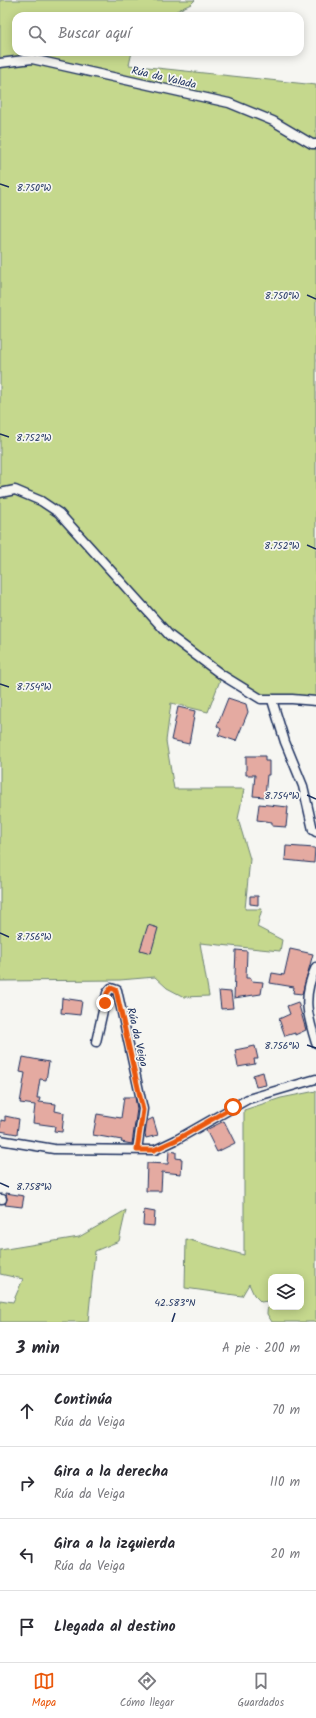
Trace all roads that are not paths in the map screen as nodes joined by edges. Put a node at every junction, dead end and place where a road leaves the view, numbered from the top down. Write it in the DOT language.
graph roads {
  1 [pos="0,63"];
  2 [pos="316,144"];
  3 [pos="0,493"];
  4 [pos="272,700"];
  5 [pos="316,701"];
  6 [pos="316,832"];
  7 [pos="316,967"];
  8 [pos="96,1042"];
  9 [pos="316,1043"];
  10 [pos="316,1079"];
  11 [pos="0,1140"];
  12 [pos="137,1150"];
  1 -- 2 [label="street, Rúa da Valada"];
  3 -- 4 [label="street"];
  4 -- 5 [label="street"];
  4 -- 6 [label="street"];
  7 -- 9 [label="street"];
  8 -- 12 [label="street, Rúa da Veiga"];
  10 -- 12 [label="street"];
  11 -- 12 [label="street"];
}
